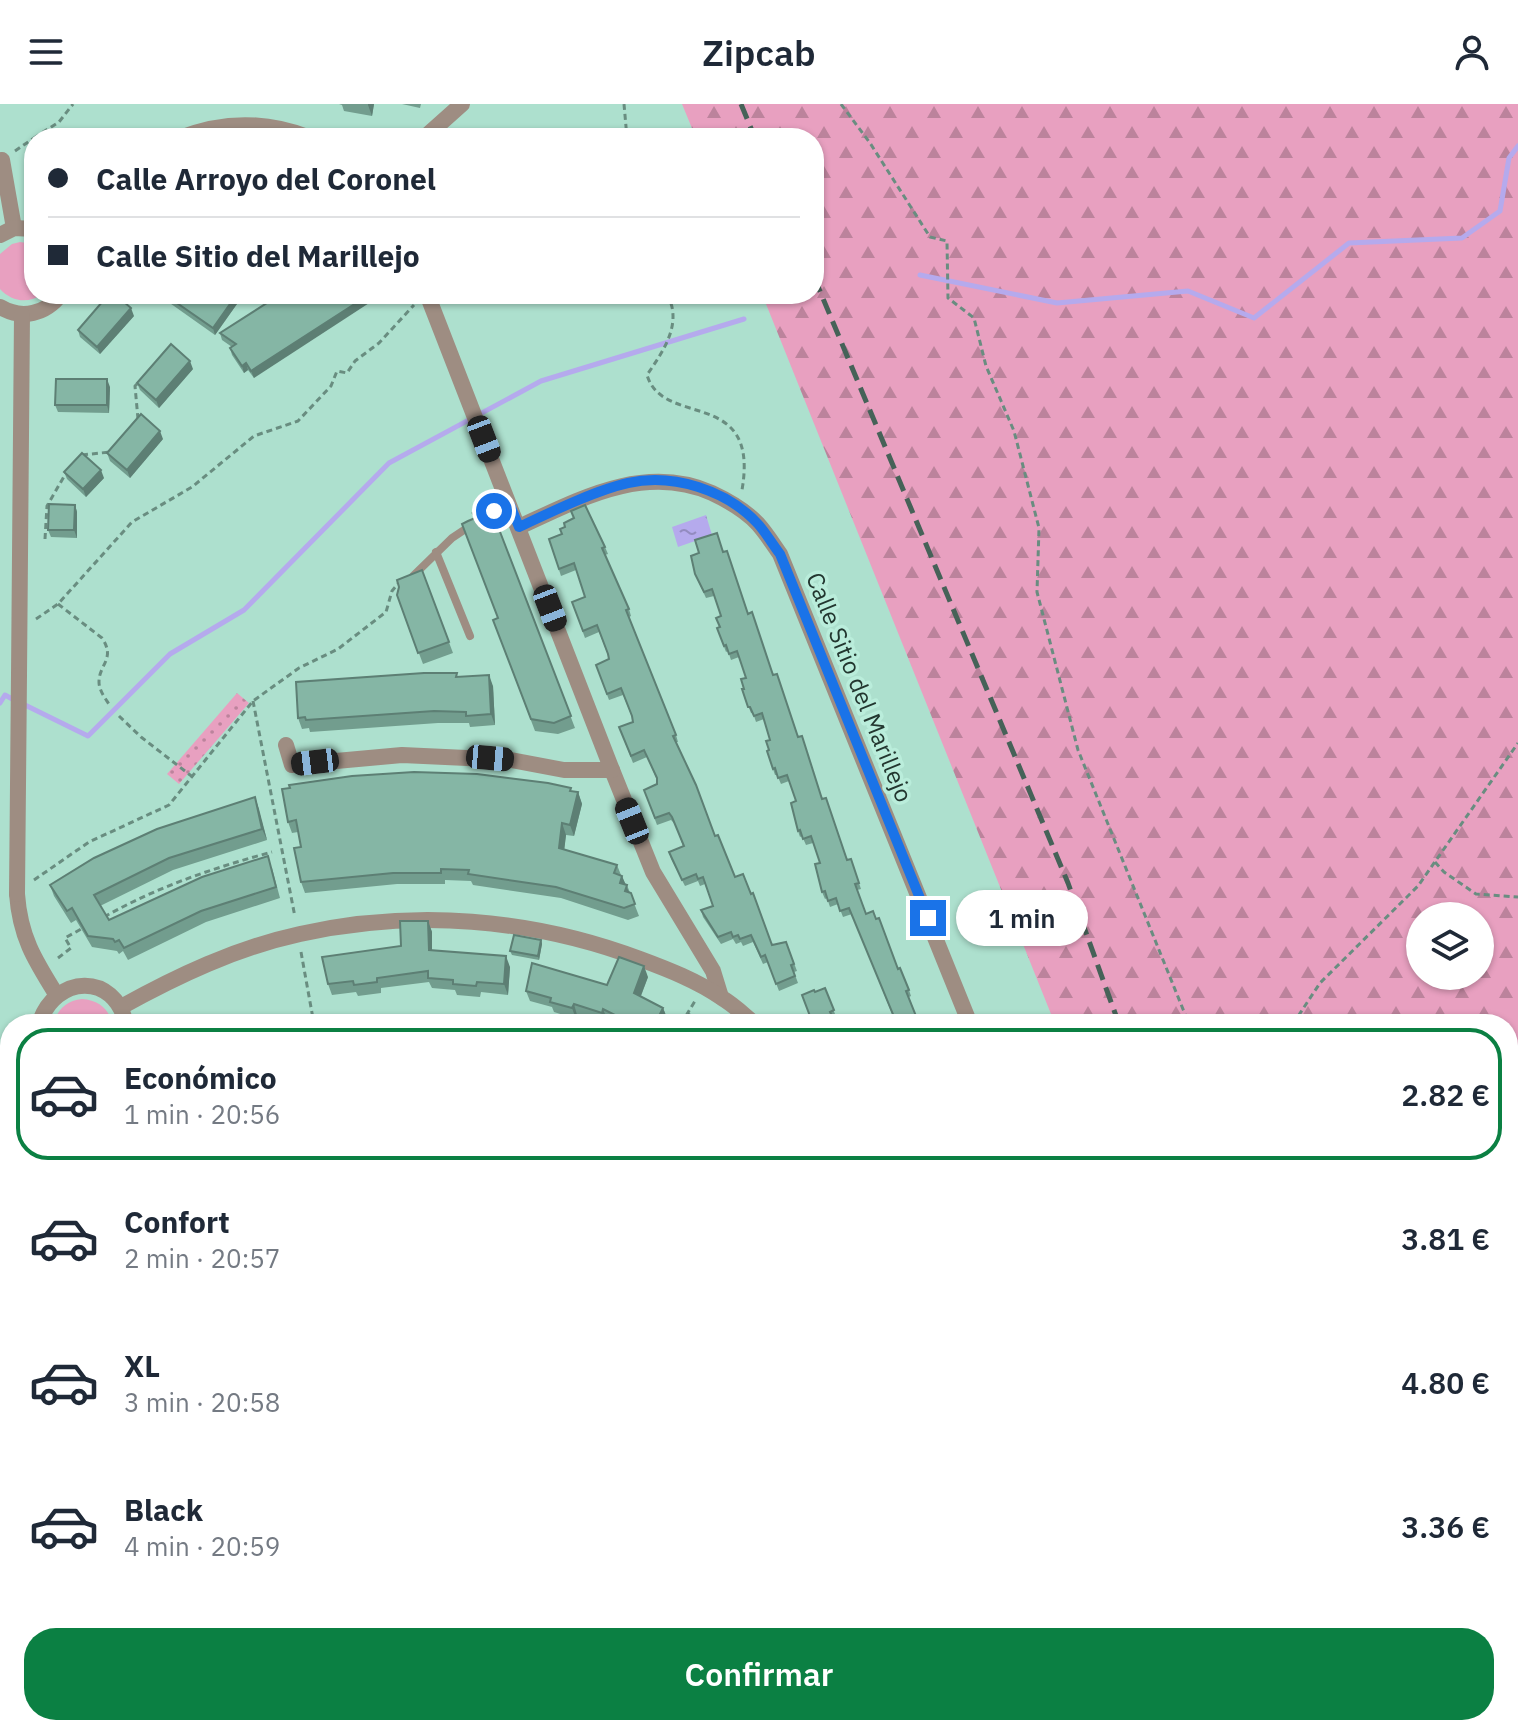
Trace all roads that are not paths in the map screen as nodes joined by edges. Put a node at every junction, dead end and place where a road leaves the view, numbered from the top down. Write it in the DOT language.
graph roads {
  1 [pos="462,104"];
  2 [pos="208,128"];
  3 [pos="278,128"];
  4 [pos="435,128"];
  5 [pos="2,160"];
  6 [pos="7,232"];
  7 [pos="52,304"];
  8 [pos="431,304"];
  9 [pos="0,307"];
  10 [pos="22,315"];
  11 [pos="481,519"];
  12 [pos="519,527"];
  13 [pos="436,552"];
  14 [pos="413,576"];
  15 [pos="470,636"];
  16 [pos="286,745"];
  17 [pos="612,770"];
  18 [pos="56,994"];
  19 [pos="721,997"];
  20 [pos="121,1007"];
  21 [pos="42,1014"];
  22 [pos="123,1014"];
  23 [pos="742,1014"];
  24 [pos="966,1014"];
  1 -- 4 [label="street"];
  2 -- 3 [label="street"];
  5 -- 6 [label="street"];
  7 -- 10 [label="street"];
  8 -- 12 [label="street"];
  9 -- 10 [label="street"];
  10 -- 18 [label="street, bridge"];
  11 -- 13 [label="lane"];
  12 -- 17 [label="street"];
  12 -- 24 [label="street, Calle Sitio del Marillejo"];
  13 -- 14 [label="lane"];
  13 -- 15 [label="lane"];
  16 -- 17 [label="street"];
  17 -- 19 [label="street"];
  18 -- 20 [label="street"];
  18 -- 21 [label="street"];
  19 -- 20 [label="street"];
  19 -- 23 [label="street"];
  20 -- 22 [label="street"];
}
